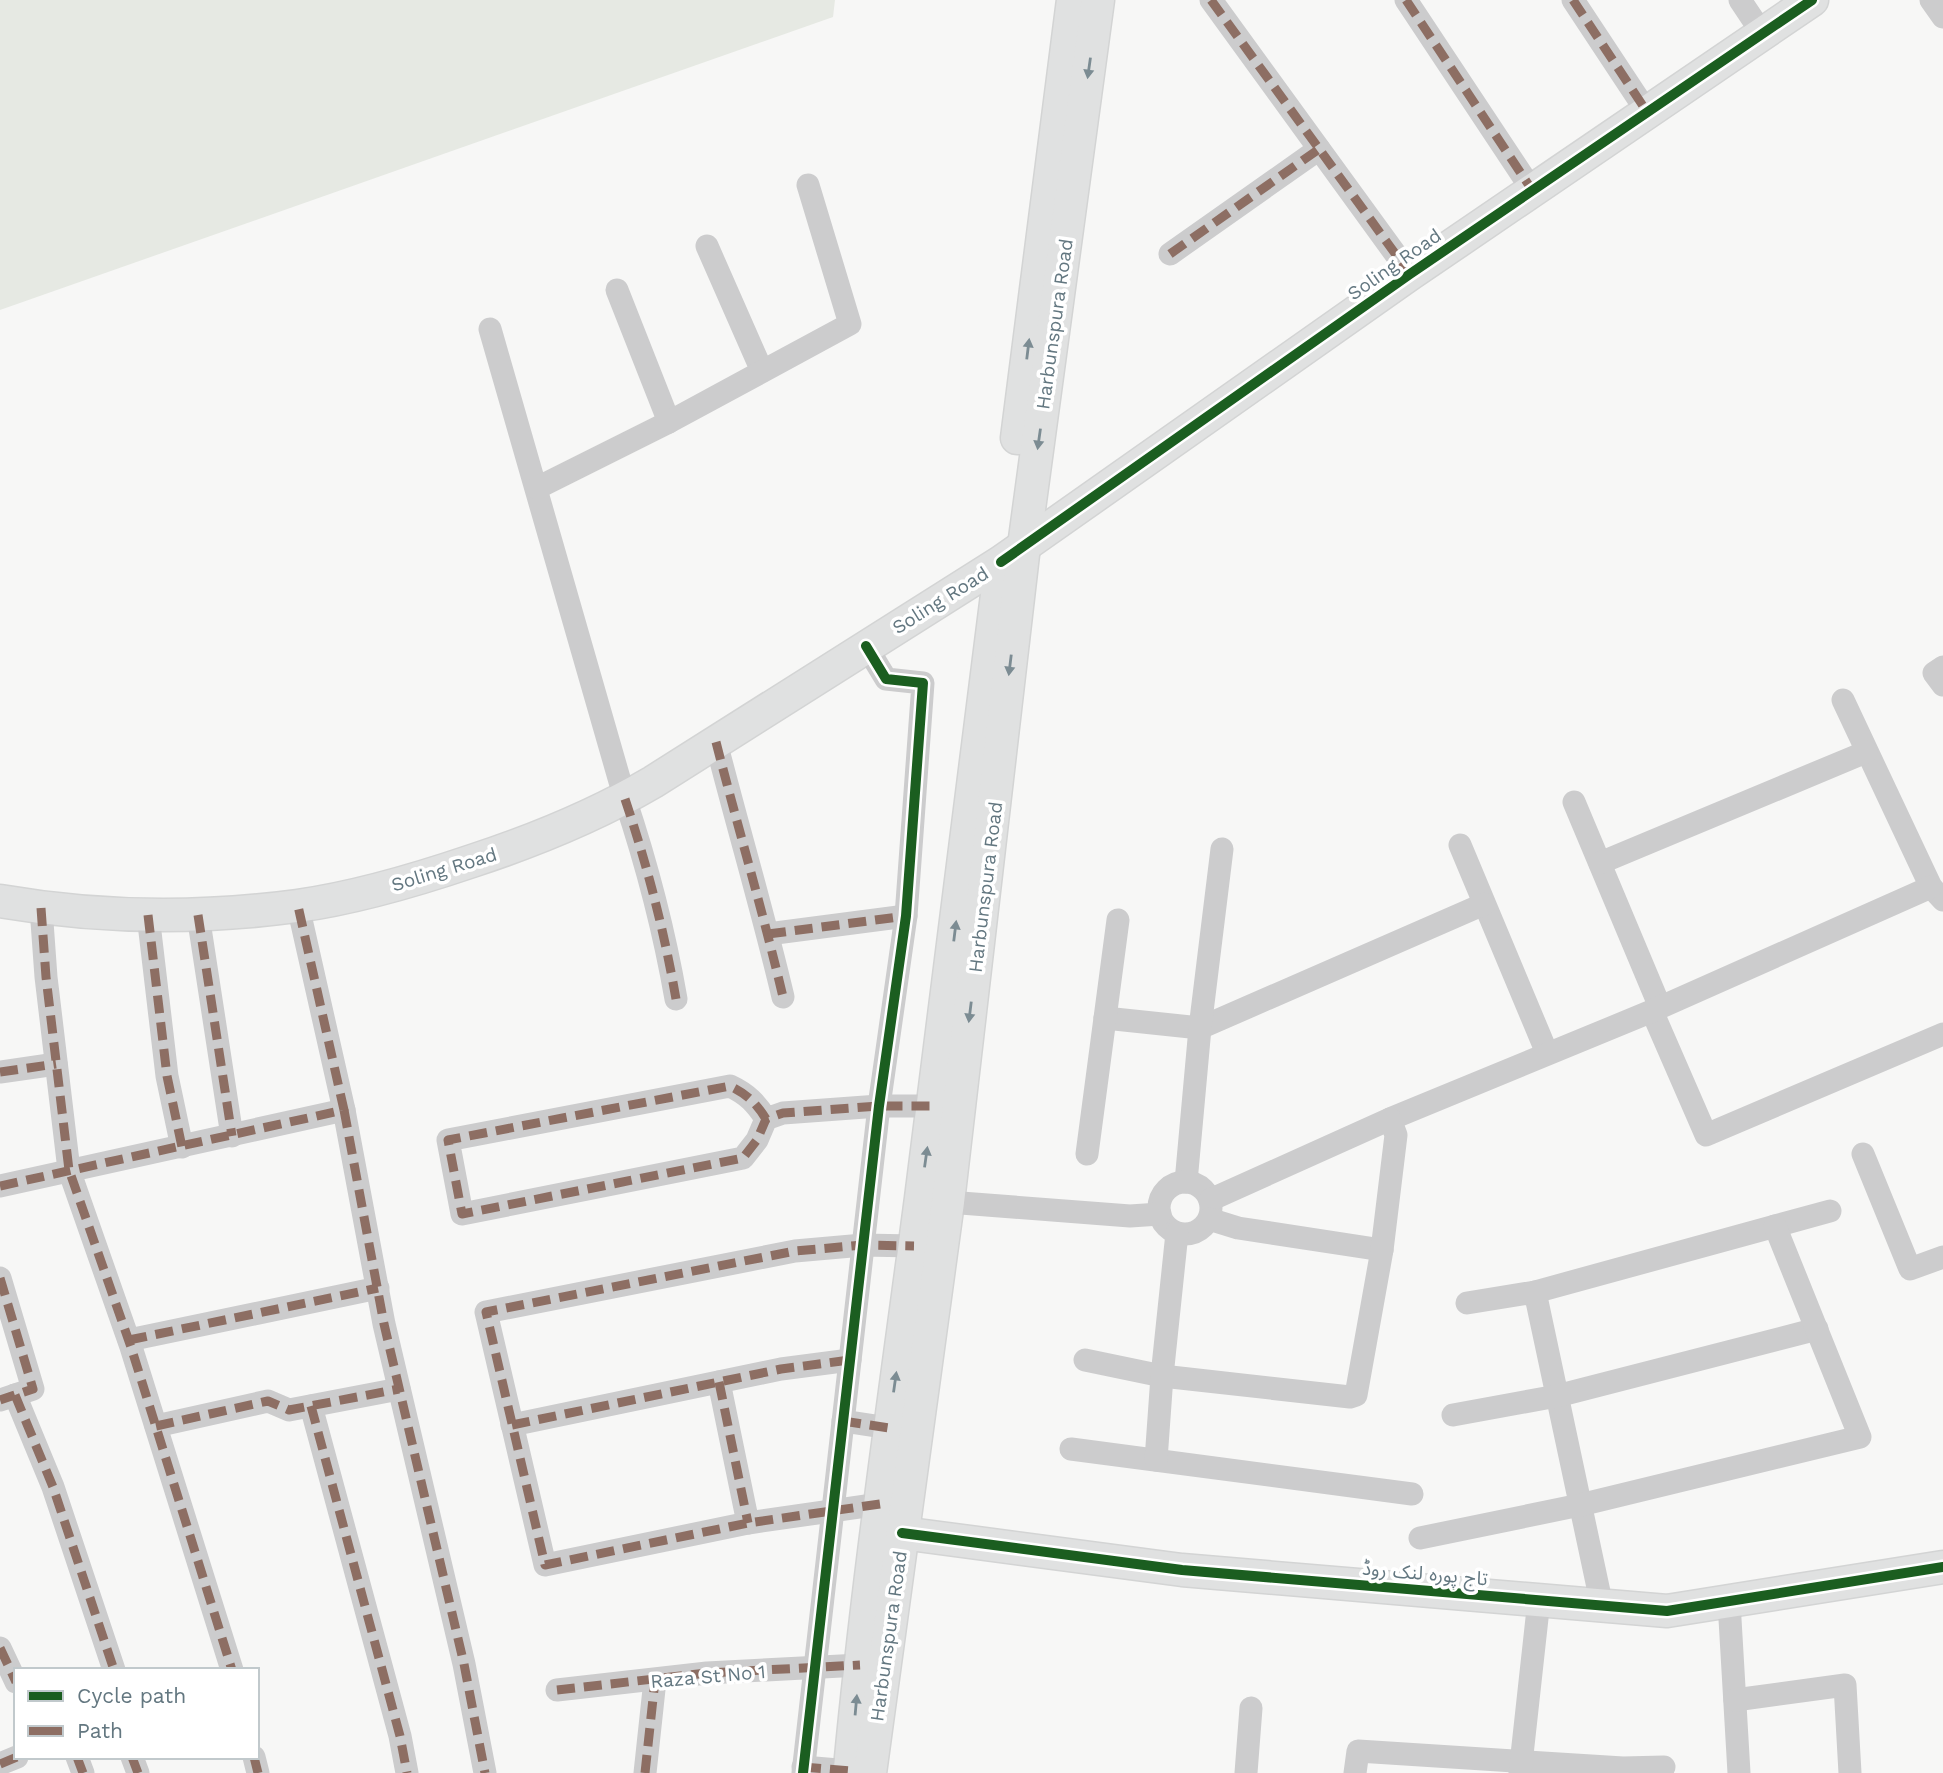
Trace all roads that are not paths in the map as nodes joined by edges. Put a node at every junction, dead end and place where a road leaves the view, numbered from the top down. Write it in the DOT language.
graph roads {
  1 [pos="1073,0"];
  2 [pos="1098,0"];
  3 [pos="1211,0"];
  4 [pos="1406,0"];
  5 [pos="1573,0"];
  6 [pos="1740,0"];
  7 [pos="1812,0"];
  8 [pos="1931,0"];
  9 [pos="1943,17"];
  10 [pos="1762,33"];
  11 [pos="1647,112"];
  12 [pos="1319,149"];
  13 [pos="808,185"];
  14 [pos="1532,190"];
  15 [pos="707,246"];
  16 [pos="1170,254"];
  17 [pos="1410,274"];
  18 [pos="617,290"];
  19 [pos="490,329"];
  20 [pos="762,371"];
  21 [pos="669,422"];
  22 [pos="537,488"];
  23 [pos="1013,554"];
  24 [pos="866,646"];
  25 [pos="1943,667"];
  26 [pos="1943,685"];
  27 [pos="1843,700"];
  28 [pos="716,743"];
  29 [pos="1866,752"];
  30 [pos="625,799"];
  31 [pos="1574,802"];
  32 [pos="1460,845"];
  33 [pos="1222,849"];
  34 [pos="1600,863"];
  35 [pos="1937,893"];
  36 [pos="0,901"];
  37 [pos="1484,904"];
  38 [pos="298,906"];
  39 [pos="41,908"];
  40 [pos="148,915"];
  41 [pos="198,915"];
  42 [pos="906,916"];
  43 [pos="1118,920"];
  44 [pos="768,934"];
  45 [pos="783,997"];
  46 [pos="676,999"];
  47 [pos="1656,1009"];
  48 [pos="1105,1018"];
  49 [pos="1199,1027"];
  50 [pos="1943,1034"];
  51 [pos="1547,1053"];
  52 [pos="56,1064"];
  53 [pos="0,1072"];
  54 [pos="879,1106"];
  55 [pos="933,1106"];
  56 [pos="344,1110"];
  57 [pos="766,1119"];
  58 [pos="1390,1119"];
  59 [pos="232,1136"];
  60 [pos="182,1147"];
  61 [pos="1087,1154"];
  62 [pos="1863,1154"];
  63 [pos="69,1170"];
  64 [pos="1186,1182"];
  65 [pos="0,1186"];
  66 [pos="948,1202"];
  67 [pos="1209,1210"];
  68 [pos="1830,1211"];
  69 [pos="1160,1214"];
  70 [pos="1775,1226"];
  71 [pos="1177,1233"];
  72 [pos="863,1245"];
  73 [pos="914,1246"];
  74 [pos="1382,1250"];
  75 [pos="1943,1257"];
  76 [pos="0,1278"];
  77 [pos="378,1289"];
  78 [pos="1535,1292"];
  79 [pos="1467,1303"];
  80 [pos="1817,1329"];
  81 [pos="129,1340"];
  82 [pos="850,1360"];
  83 [pos="1085,1360"];
  84 [pos="1162,1376"];
  85 [pos="719,1382"];
  86 [pos="400,1389"];
  87 [pos="1557,1396"];
  88 [pos="8,1397"];
  89 [pos="311,1406"];
  90 [pos="1453,1415"];
  91 [pos="843,1422"];
  92 [pos="156,1426"];
  93 [pos="512,1426"];
  94 [pos="889,1428"];
  95 [pos="1071,1449"];
  96 [pos="1156,1460"];
  97 [pos="1412,1494"];
  98 [pos="880,1504"];
  99 [pos="1580,1505"];
  100 [pos="833,1510"];
  101 [pos="748,1523"];
  102 [pos="902,1533"];
  103 [pos="1420,1538"];
  104 [pos="1943,1567"];
  105 [pos="1539,1600"];
  106 [pos="1729,1602"];
  107 [pos="1602,1605"];
  108 [pos="0,1648"];
  109 [pos="872,1666"];
  110 [pos="113,1668"];
  111 [pos="231,1668"];
  112 [pos="815,1668"];
  113 [pos="14,1678"];
  114 [pos="655,1680"];
  115 [pos="557,1690"];
  116 [pos="1735,1700"];
  117 [pos="1251,1708"];
  118 [pos="1520,1767"];
  119 [pos="1664,1767"];
  120 [pos="803,1770"];
  121 [pos="1623,1770"];
  122 [pos="403,1772"];
  123 [pos="857,1772"];
  124 [pos="485,1773"];
  125 [pos="645,1773"];
  126 [pos="1246,1773"];
  127 [pos="1355,1773"];
  128 [pos="1739,1773"];
  129 [pos="1850,1773"];
  23 -- 1 [label="main road, Harbunspura Road, one-way"];
  2 -- 23 [label="main road, Harbunspura Road, one-way"];
  3 -- 12 [label="street"];
  4 -- 14 [label="street"];
  5 -- 11 [label="street"];
  6 -- 10 [label="street"];
  7 -- 10 [label="main road, Soling Road"];
  8 -- 9 [label="street"];
  10 -- 11 [label="main road, Soling Road"];
  11 -- 14 [label="main road, Soling Road"];
  12 -- 16 [label="street"];
  12 -- 17 [label="street"];
  13 -- 20 [label="street"];
  14 -- 17 [label="main road, Soling Road"];
  15 -- 20 [label="street"];
  17 -- 23 [label="main road, Soling Road"];
  18 -- 21 [label="street"];
  19 -- 22 [label="street"];
  20 -- 21 [label="street"];
  21 -- 22 [label="street"];
  22 -- 30 [label="street"];
  23 -- 24 [label="main road, Soling Road"];
  55 -- 23 [label="main road, Harbunspura Road, one-way"];
  23 -- 66 [label="main road, Harbunspura Road, one-way"];
  24 -- 28 [label="main road, Soling Road"];
  24 -- 42 [label="street"];
  25 -- 26 [label="street"];
  27 -- 29 [label="street"];
  28 -- 30 [label="main road, Soling Road"];
  28 -- 44 [label="street"];
  29 -- 34 [label="street"];
  29 -- 35 [label="street"];
  30 -- 38 [label="main road, Soling Road"];
  30 -- 46 [label="street"];
  31 -- 34 [label="street"];
  32 -- 37 [label="street"];
  33 -- 49 [label="street"];
  34 -- 47 [label="street"];
  35 -- 47 [label="street"];
  36 -- 39 [label="main road, Soling Road"];
  37 -- 49 [label="street"];
  37 -- 51 [label="street"];
  38 -- 41 [label="main road, Soling Road"];
  38 -- 56 [label="street"];
  39 -- 40 [label="main road, Soling Road"];
  39 -- 52 [label="street"];
  40 -- 41 [label="main road, Soling Road"];
  40 -- 60 [label="street"];
  41 -- 59 [label="street"];
  42 -- 44 [label="street"];
  42 -- 54 [label="street"];
  43 -- 48 [label="street"];
  44 -- 45 [label="street"];
  47 -- 50 [label="street"];
  47 -- 51 [label="street"];
  48 -- 49 [label="street"];
  48 -- 61 [label="street"];
  49 -- 64 [label="street"];
  51 -- 58 [label="street"];
  52 -- 53 [label="street"];
  52 -- 63 [label="street"];
  54 -- 55 [label="street"];
  54 -- 57 [label="street"];
  54 -- 72 [label="street"];
  73 -- 55 [label="main road, Harbunspura Road, one-way"];
  56 -- 59 [label="street"];
  56 -- 77 [label="street"];
  57 -- 57 [label="street"];
  58 -- 67 [label="street"];
  58 -- 74 [label="street"];
  59 -- 60 [label="street"];
  60 -- 63 [label="street"];
  62 -- 75 [label="street"];
  63 -- 65 [label="street"];
  63 -- 81 [label="street"];
  64 -- 67 [label="street"];
  64 -- 69 [label="street"];
  66 -- 69 [label="street"];
  66 -- 102 [label="main road, Harbunspura Road"];
  67 -- 71 [label="street"];
  67 -- 74 [label="street"];
  68 -- 70 [label="street"];
  69 -- 71 [label="street"];
  70 -- 78 [label="street"];
  70 -- 80 [label="street"];
  71 -- 84 [label="street"];
  72 -- 73 [label="street"];
  72 -- 82 [label="street"];
  72 -- 93 [label="street"];
  94 -- 73 [label="main road, Harbunspura Road, one-way"];
  74 -- 84 [label="street"];
  76 -- 88 [label="street"];
  77 -- 81 [label="street"];
  77 -- 86 [label="street"];
  78 -- 79 [label="street"];
  78 -- 87 [label="street"];
  80 -- 87 [label="street"];
  80 -- 99 [label="street"];
  81 -- 92 [label="street"];
  82 -- 85 [label="street"];
  82 -- 91 [label="street"];
  83 -- 84 [label="street"];
  84 -- 96 [label="street"];
  85 -- 93 [label="street"];
  85 -- 101 [label="street"];
  86 -- 89 [label="street"];
  86 -- 124 [label="street"];
  87 -- 90 [label="street"];
  87 -- 99 [label="street"];
  88 -- 110 [label="street"];
  89 -- 92 [label="street"];
  89 -- 122 [label="street"];
  91 -- 94 [label="street"];
  91 -- 100 [label="street"];
  92 -- 111 [label="street"];
  93 -- 101 [label="street"];
  94 -- 98 [label="main road, Harbunspura Road"];
  95 -- 96 [label="street"];
  96 -- 97 [label="street"];
  98 -- 100 [label="street"];
  98 -- 109 [label="main road, Harbunspura Road"];
  99 -- 103 [label="street"];
  99 -- 107 [label="street"];
  100 -- 101 [label="street"];
  100 -- 112 [label="street"];
  102 -- 105 [label="main road, تاج پورہ لنک روڈ"];
  102 -- 109 [label="main road, Harbunspura Road"];
  104 -- 106 [label="main road, تاج پورہ لنک روڈ"];
  105 -- 107 [label="main road, تاج پورہ لنک روڈ"];
  105 -- 118 [label="street"];
  106 -- 107 [label="main road, تاج پورہ لنک روڈ"];
  106 -- 116 [label="street"];
  108 -- 113 [label="street"];
  109 -- 112 [label="street, Raza St No 1"];
  109 -- 123 [label="main road, Harbunspura Road"];
  112 -- 114 [label="street, Raza St No 1"];
  112 -- 120 [label="street"];
  114 -- 115 [label="street, Raza St No 1"];
  114 -- 125 [label="street"];
  116 -- 128 [label="street"];
  116 -- 129 [label="street"];
  117 -- 126 [label="street"];
  118 -- 121 [label="street"];
  118 -- 127 [label="street"];
  119 -- 121 [label="street"];
  120 -- 123 [label="street"];
}
